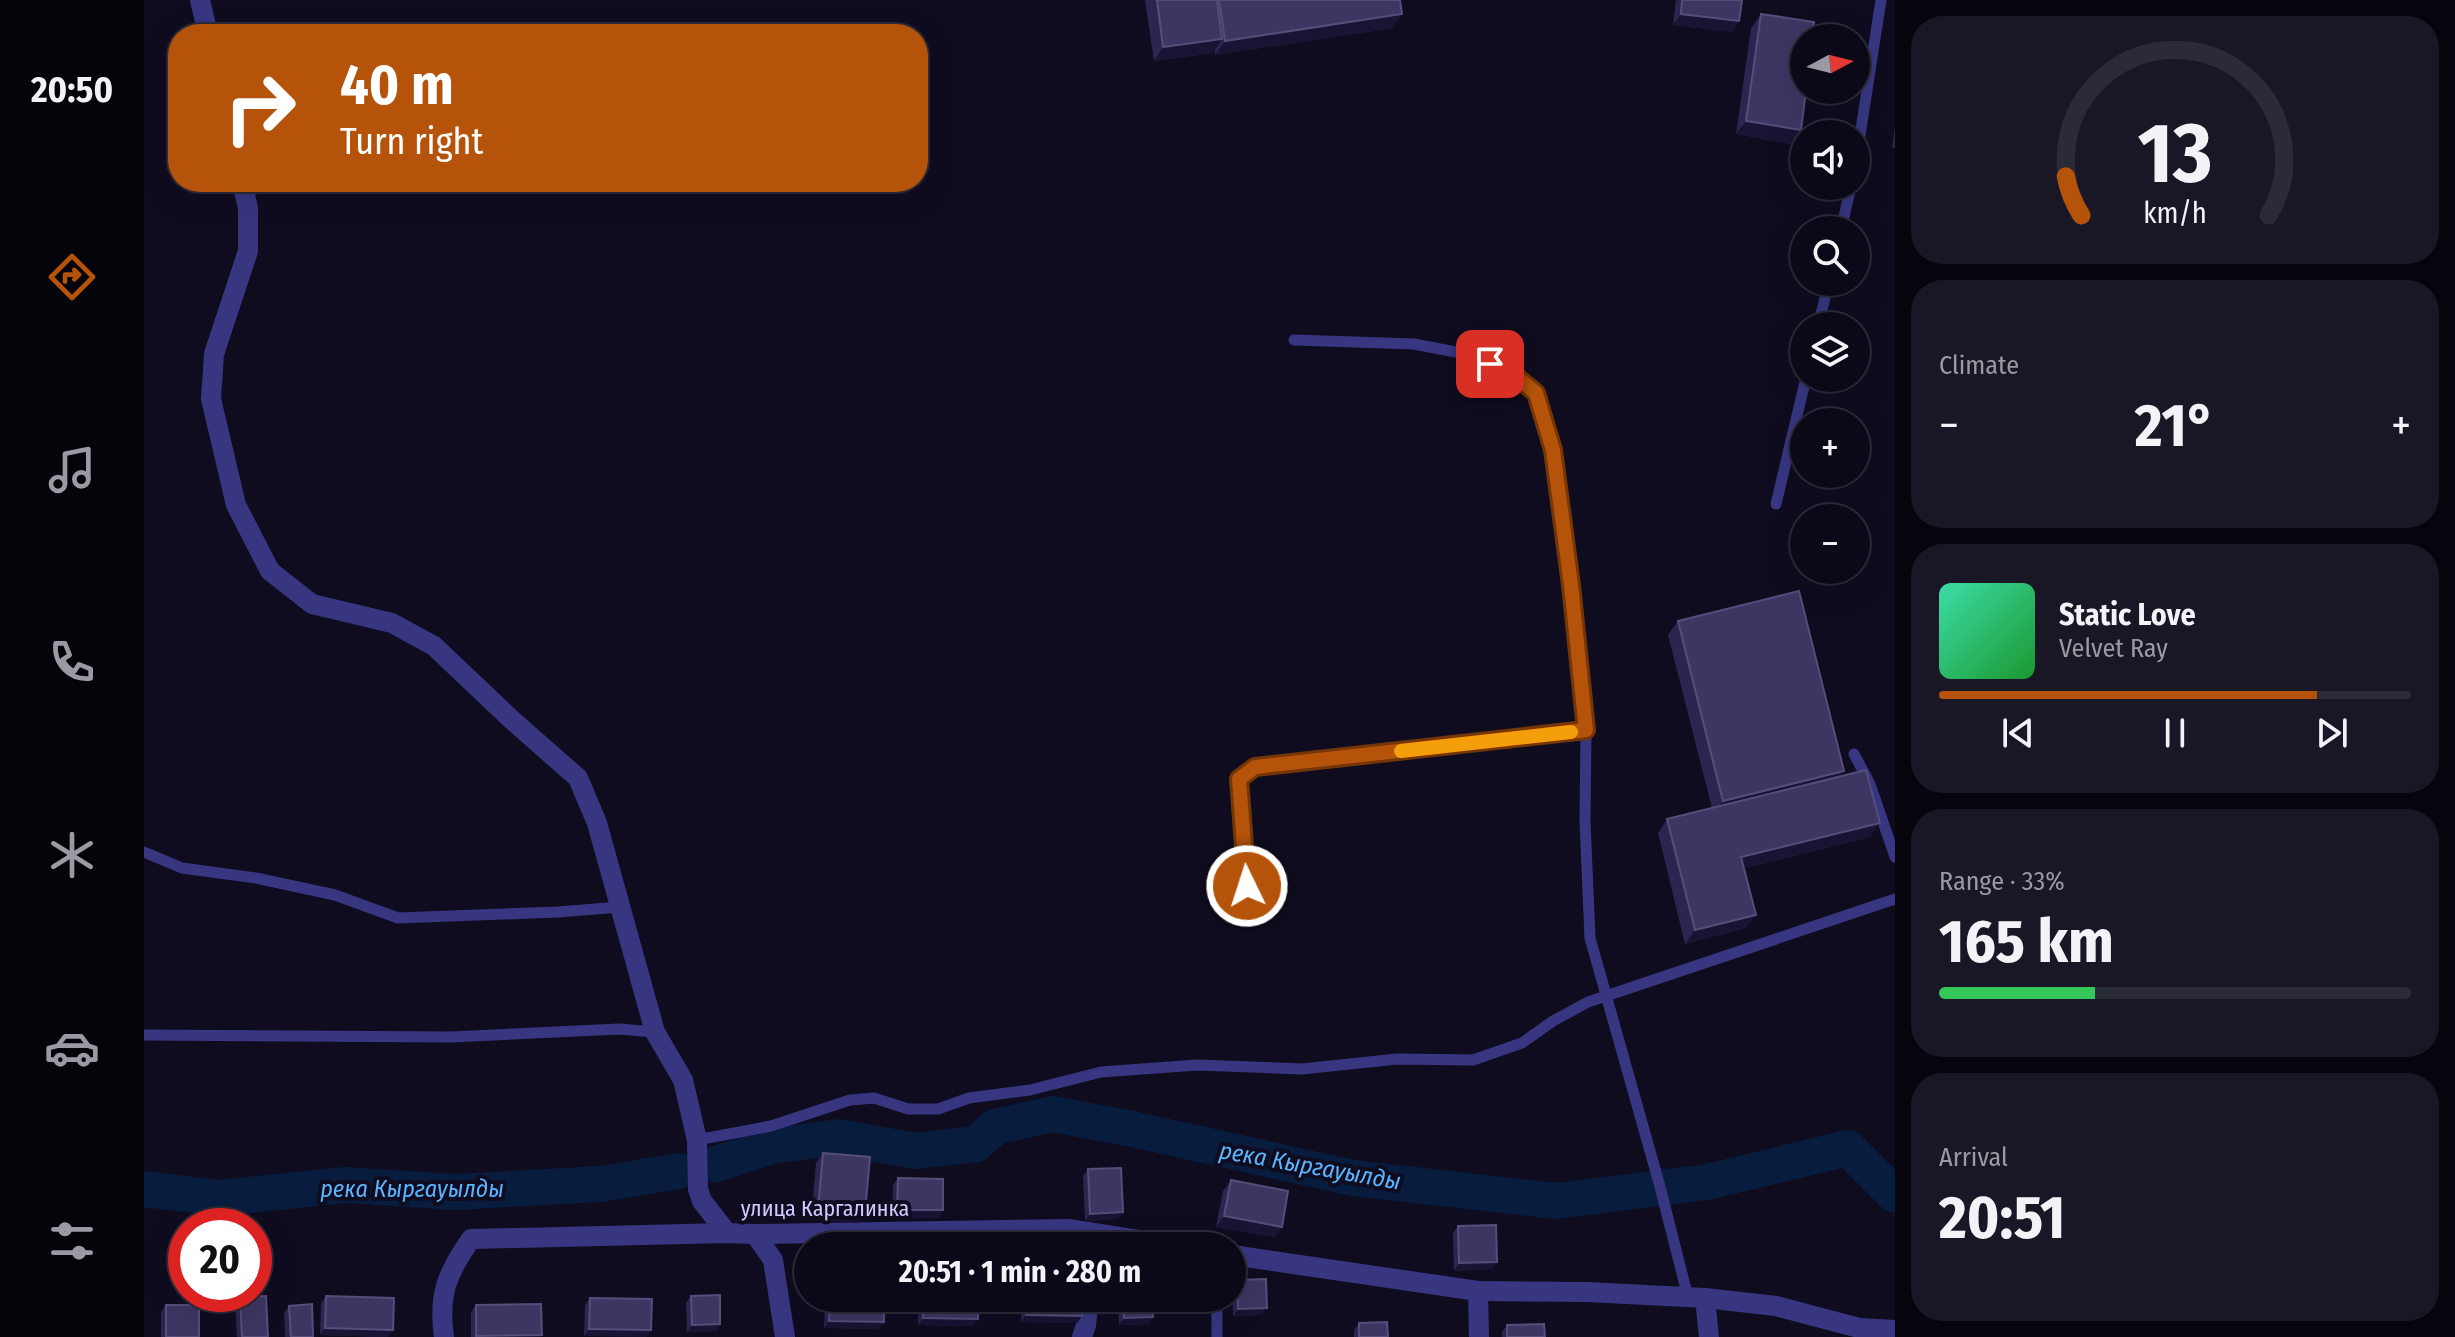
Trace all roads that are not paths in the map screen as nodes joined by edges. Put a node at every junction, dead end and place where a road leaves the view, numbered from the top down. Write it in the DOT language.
graph roads {
  1 [pos="200,0"];
  2 [pos="1881,0"];
  3 [pos="206,24"];
  4 [pos="1862,120"];
  5 [pos="244,192"];
  6 [pos="1294,340"];
  7 [pos="1803,392"];
  8 [pos="1776,504"];
  9 [pos="1586,730"];
  10 [pos="1854,754"];
  11 [pos="144,852"];
  12 [pos="1895,857"];
  13 [pos="1247,886"];
  14 [pos="1895,899"];
  15 [pos="620,907"];
  16 [pos="1605,996"];
  17 [pos="655,1032"];
  18 [pos="144,1035"];
  19 [pos="697,1140"];
  20 [pos="880,1232"];
  21 [pos="1074,1232"];
  22 [pos="727,1233"];
  23 [pos="794,1233"];
  24 [pos="755,1234"];
  25 [pos="1246,1257"];
  26 [pos="1478,1291"];
  27 [pos="1696,1298"];
  28 [pos="1087,1312"];
  29 [pos="1217,1312"];
  30 [pos="1895,1330"];
  31 [pos="444,1337"];
  32 [pos="785,1337"];
  33 [pos="1082,1337"];
  34 [pos="1217,1337"];
  35 [pos="1479,1337"];
  36 [pos="1709,1337"];
  1 -- 3 [label="street"];
  2 -- 4 [label="lane"];
  5 -- 15 [label="street"];
  6 -- 9 [label="lane"];
  7 -- 8 [label="lane"];
  9 -- 13 [label="lane"];
  9 -- 16 [label="lane"];
  10 -- 12 [label="lane"];
  11 -- 15 [label="lane"];
  14 -- 16 [label="lane"];
  15 -- 17 [label="street"];
  16 -- 19 [label="lane"];
  16 -- 27 [label="lane"];
  17 -- 18 [label="lane"];
  17 -- 19 [label="street"];
  19 -- 22 [label="street"];
  20 -- 21 [label="street, улица Каргалинка"];
  22 -- 24 [label="street, улица Каргалинка"];
  22 -- 31 [label="street, улица Каргалинка"];
  23 -- 24 [label="street, улица Каргалинка"];
  24 -- 32 [label="street"];
  25 -- 26 [label="street"];
  26 -- 27 [label="street"];
  26 -- 35 [label="street"];
  27 -- 30 [label="street"];
  27 -- 36 [label="street"];
  28 -- 33 [label="street"];
  29 -- 34 [label="lane"];
}
